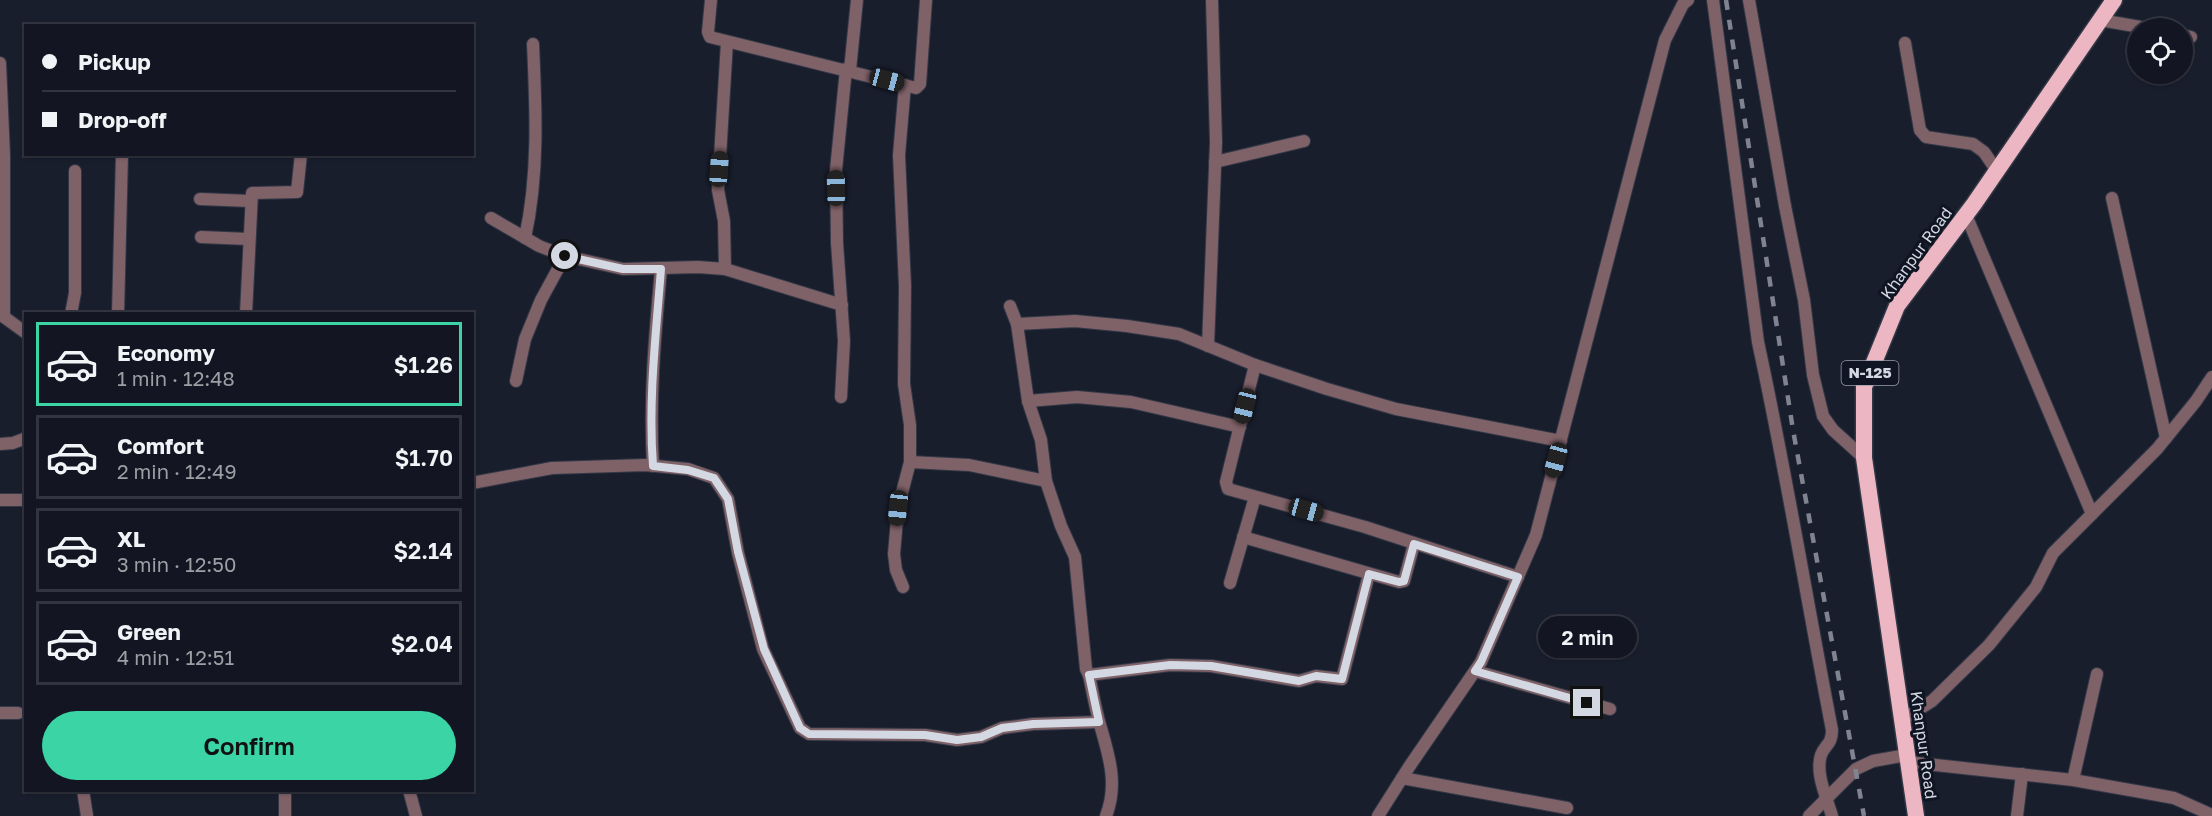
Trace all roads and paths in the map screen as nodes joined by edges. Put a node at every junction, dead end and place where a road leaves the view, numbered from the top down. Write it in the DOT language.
graph roads {
  1 [pos="711,0"];
  2 [pos="857,0"];
  3 [pos="926,0"];
  4 [pos="1212,0"];
  5 [pos="1688,0"];
  6 [pos="1713,0"];
  7 [pos="1749,0"];
  8 [pos="2114,0"];
  9 [pos="2100,20"];
  10 [pos="2127,25"];
  11 [pos="727,42"];
  12 [pos="1905,43"];
  13 [pos="533,44"];
  14 [pos="0,63"];
  15 [pos="848,70"];
  16 [pos="905,85"];
  17 [pos="1304,141"];
  18 [pos="122,156"];
  19 [pos="302,156"];
  20 [pos="1215,162"];
  21 [pos="75,171"];
  22 [pos="1997,171"];
  23 [pos="2112,198"];
  24 [pos="200,199"];
  25 [pos="250,201"];
  26 [pos="1966,215"];
  27 [pos="491,218"];
  28 [pos="201,237"];
  29 [pos="525,238"];
  30 [pos="248,239"];
  31 [pos="565,256"];
  32 [pos="661,269"];
  33 [pos="725,269"];
  34 [pos="842,305"];
  35 [pos="1010,306"];
  36 [pos="71,312"];
  37 [pos="118,312"];
  38 [pos="246,312"];
  39 [pos="2,316"];
  40 [pos="1017,324"];
  41 [pos="24,332"];
  42 [pos="1208,346"];
  43 [pos="1255,365"];
  44 [pos="2212,377"];
  45 [pos="516,381"];
  46 [pos="842,397"];
  47 [pos="1028,401"];
  48 [pos="1240,427"];
  49 [pos="2166,438"];
  50 [pos="24,439"];
  51 [pos="1561,441"];
  52 [pos="0,444"];
  53 [pos="1864,458"];
  54 [pos="910,462"];
  55 [pos="653,466"];
  56 [pos="1046,481"];
  57 [pos="474,483"];
  58 [pos="1255,497"];
  59 [pos="0,500"];
  60 [pos="24,500"];
  61 [pos="2092,514"];
  62 [pos="1244,537"];
  63 [pos="1414,544"];
  64 [pos="1369,574"];
  65 [pos="1518,577"];
  66 [pos="1230,583"];
  67 [pos="903,587"];
  68 [pos="1475,671"];
  69 [pos="1089,675"];
  70 [pos="2097,675"];
  71 [pos="1610,709"];
  72 [pos="0,712"];
  73 [pos="18,713"];
  74 [pos="1902,720"];
  75 [pos="1099,722"];
  76 [pos="1907,758"];
  77 [pos="2022,774"];
  78 [pos="1402,778"];
  79 [pos="2073,780"];
  80 [pos="83,792"];
  81 [pos="285,792"];
  82 [pos="410,792"];
  83 [pos="1827,798"];
  84 [pos="1567,808"];
  85 [pos="2212,815"];
  86 [pos="87,816"];
  87 [pos="285,816"];
  88 [pos="416,816"];
  89 [pos="1106,816"];
  90 [pos="1378,816"];
  91 [pos="1809,816"];
  92 [pos="1832,816"];
  93 [pos="1916,816"];
  94 [pos="2017,816"];
  1 -- 11 [label="street"];
  2 -- 15 [label="street"];
  3 -- 16 [label="street"];
  4 -- 20 [label="street"];
  5 -- 51 [label="street"];
  6 -- 83 [label="street"];
  7 -- 53 [label="street"];
  8 -- 9 [label="highway, Khanpur Road / N-125"];
  9 -- 10 [label="street"];
  9 -- 22 [label="highway, Khanpur Road / N-125"];
  11 -- 15 [label="street"];
  11 -- 33 [label="street"];
  12 -- 22 [label="street"];
  13 -- 29 [label="street"];
  14 -- 39 [label="street"];
  15 -- 16 [label="street"];
  15 -- 34 [label="street"];
  16 -- 54 [label="street"];
  17 -- 20 [label="street"];
  18 -- 37 [label="street"];
  19 -- 25 [label="street"];
  20 -- 42 [label="street"];
  21 -- 36 [label="street"];
  22 -- 26 [label="highway, Khanpur Road / N-125"];
  23 -- 49 [label="street"];
  24 -- 25 [label="street"];
  25 -- 30 [label="street"];
  26 -- 53 [label="highway, Khanpur Road / N-125"];
  26 -- 61 [label="street"];
  27 -- 29 [label="street"];
  28 -- 30 [label="street"];
  29 -- 31 [label="street"];
  30 -- 38 [label="street"];
  31 -- 32 [label="street"];
  31 -- 45 [label="street"];
  32 -- 33 [label="street"];
  32 -- 55 [label="street"];
  33 -- 34 [label="street"];
  34 -- 46 [label="street"];
  35 -- 40 [label="street"];
  39 -- 41 [label="street"];
  40 -- 42 [label="street"];
  40 -- 47 [label="street"];
  42 -- 43 [label="street"];
  43 -- 48 [label="street"];
  43 -- 51 [label="street"];
  44 -- 49 [label="street"];
  47 -- 48 [label="street"];
  47 -- 56 [label="street"];
  48 -- 58 [label="street"];
  49 -- 61 [label="street"];
  50 -- 52 [label="street"];
  51 -- 65 [label="street"];
  53 -- 74 [label="highway, Khanpur Road / N-125"];
  54 -- 56 [label="street"];
  54 -- 67 [label="street"];
  55 -- 57 [label="street"];
  55 -- 75 [label="street"];
  56 -- 69 [label="street"];
  58 -- 62 [label="street"];
  58 -- 63 [label="street"];
  59 -- 60 [label="street"];
  61 -- 74 [label="street"];
  62 -- 64 [label="street"];
  62 -- 66 [label="street"];
  63 -- 64 [label="street"];
  63 -- 65 [label="street"];
  64 -- 69 [label="street"];
  65 -- 68 [label="street"];
  68 -- 71 [label="street"];
  68 -- 78 [label="street"];
  69 -- 75 [label="street"];
  70 -- 79 [label="street"];
  72 -- 73 [label="street"];
  74 -- 76 [label="highway, Khanpur Road / N-125"];
  75 -- 89 [label="street"];
  76 -- 77 [label="street"];
  76 -- 83 [label="street"];
  76 -- 93 [label="highway, Khanpur Road / N-125"];
  77 -- 79 [label="street"];
  77 -- 94 [label="street"];
  78 -- 84 [label="street"];
  78 -- 90 [label="street"];
  79 -- 85 [label="street"];
  80 -- 86 [label="street"];
  81 -- 87 [label="street"];
  82 -- 88 [label="street"];
  83 -- 91 [label="street"];
  83 -- 92 [label="street"];
}
